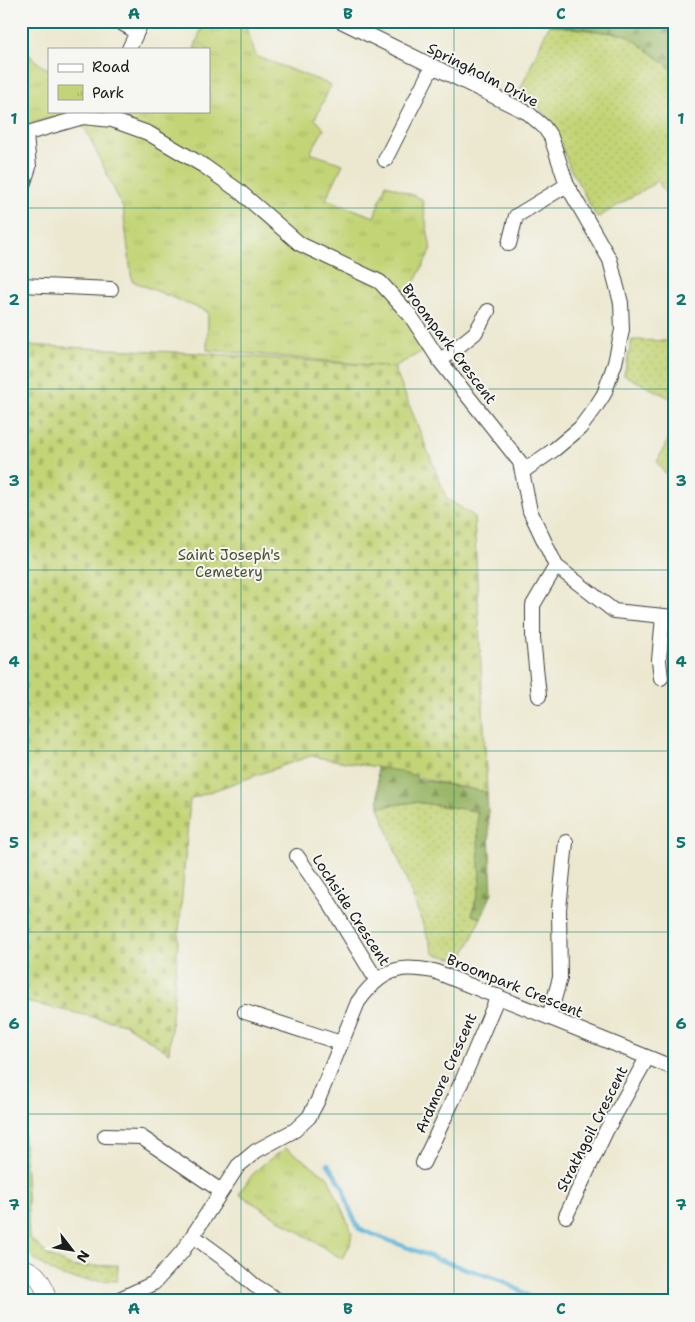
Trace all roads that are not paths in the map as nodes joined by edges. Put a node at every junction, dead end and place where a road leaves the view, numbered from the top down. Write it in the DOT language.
graph roads {
  1 [pos="118,21"];
  2 [pos="341,21"];
  3 [pos="139,27"];
  4 [pos="129,48"];
  5 [pos="432,66"];
  6 [pos="23,135"];
  7 [pos="386,160"];
  8 [pos="566,185"];
  9 [pos="21,191"];
  10 [pos="509,244"];
  11 [pos="21,285"];
  12 [pos="111,289"];
  13 [pos="488,311"];
  14 [pos="440,361"];
  15 [pos="522,472"];
  16 [pos="556,566"];
  17 [pos="669,617"];
  18 [pos="661,678"];
  19 [pos="539,696"];
  20 [pos="566,842"];
  21 [pos="297,856"];
  22 [pos="377,981"];
  23 [pos="498,996"];
  24 [pos="245,1012"];
  25 [pos="549,1017"];
  26 [pos="341,1043"];
  27 [pos="647,1058"];
  28 [pos="674,1068"];
  29 [pos="105,1136"];
  30 [pos="422,1163"];
  31 [pos="221,1191"];
  32 [pos="566,1216"];
  33 [pos="193,1236"];
  34 [pos="21,1268"];
  35 [pos="117,1300"];
  36 [pos="47,1301"];
  37 [pos="280,1301"];
  1 -- 3 [label="street"];
  2 -- 5 [label="street, Springholm Drive"];
  3 -- 4 [label="street"];
  5 -- 7 [label="street"];
  5 -- 8 [label="street, Springholm Drive"];
  6 -- 9 [label="street"];
  6 -- 14 [label="street, Broompark Crescent"];
  8 -- 10 [label="street"];
  8 -- 15 [label="street, Springholm Drive"];
  11 -- 12 [label="street"];
  13 -- 14 [label="street"];
  14 -- 15 [label="street, Broompark Crescent"];
  15 -- 16 [label="street, Broompark Crescent"];
  16 -- 17 [label="street, Broompark Crescent"];
  16 -- 19 [label="street"];
  17 -- 18 [label="street"];
  20 -- 25 [label="street"];
  21 -- 22 [label="street, Lochside Crescent"];
  22 -- 23 [label="street, Broompark Crescent"];
  22 -- 26 [label="street, Broompark Crescent"];
  23 -- 25 [label="street, Broompark Crescent"];
  23 -- 30 [label="street, Ardmore Crescent"];
  24 -- 26 [label="street"];
  25 -- 27 [label="street, Broompark Crescent"];
  26 -- 31 [label="street, Broompark Crescent"];
  27 -- 28 [label="street, Broompark Crescent"];
  27 -- 32 [label="street, Strathgoil Crescent"];
  29 -- 31 [label="street"];
  31 -- 33 [label="street, Broompark Crescent"];
  33 -- 35 [label="street, Broompark Crescent"];
  33 -- 37 [label="street"];
  34 -- 36 [label="street"];
}
